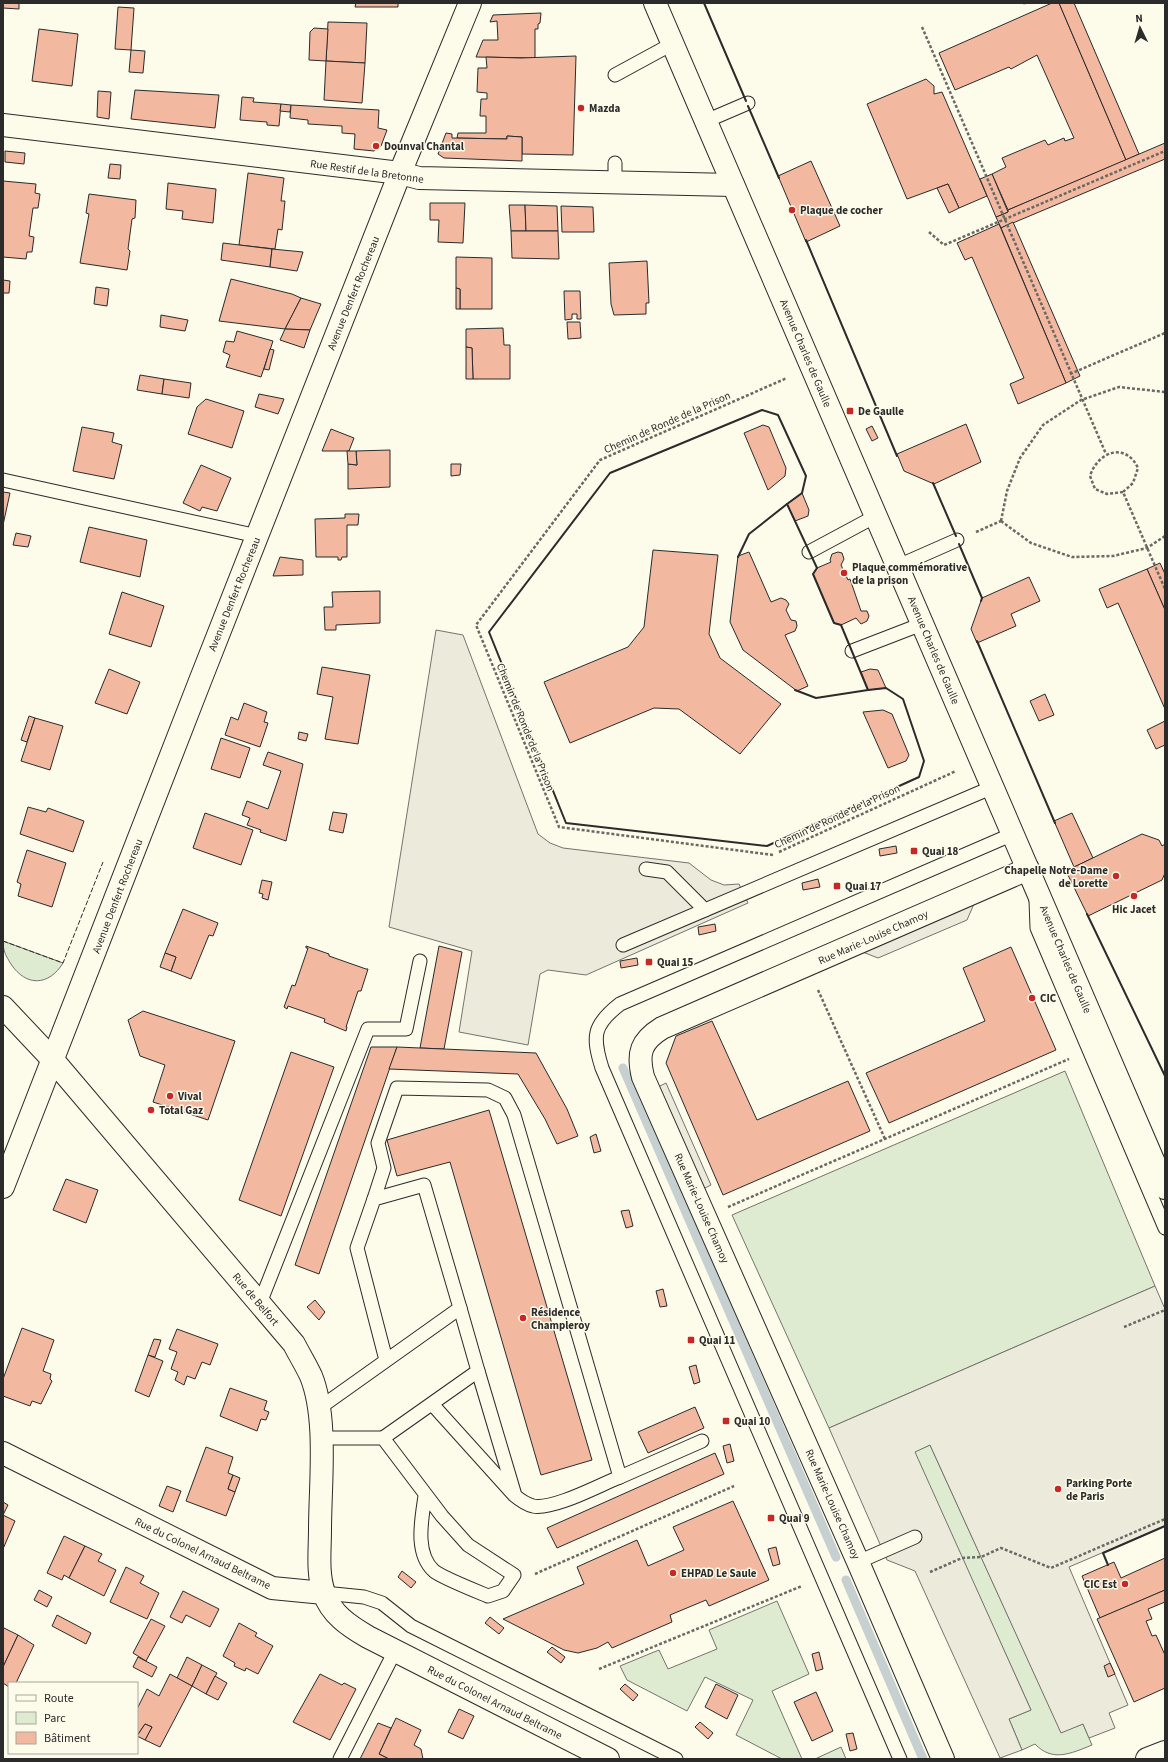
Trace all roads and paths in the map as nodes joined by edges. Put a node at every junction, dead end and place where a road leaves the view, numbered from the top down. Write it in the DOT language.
graph roads {
  1 [pos="470,3"];
  2 [pos="655,3"];
  3 [pos="1023,3"];
  4 [pos="1028,3"];
  5 [pos="922,27"];
  6 [pos="672,44"];
  7 [pos="615,75"];
  8 [pos="748,103"];
  9 [pos="706,121"];
  10 [pos="3,125"];
  11 [pos="1165,151"];
  12 [pos="400,173"];
  13 [pos="733,185"];
  14 [pos="1004,220"];
  15 [pos="928,232"];
  16 [pos="1165,333"];
  17 [pos="812,367"];
  18 [pos="1070,374"];
  19 [pos="1165,392"];
  20 [pos="1081,400"];
  21 [pos="1106,454"];
  22 [pos="3,480"];
  23 [pos="1123,492"];
  24 [pos="876,516"];
  25 [pos="1001,520"];
  26 [pos="257,536"];
  27 [pos="1165,536"];
  28 [pos="958,540"];
  29 [pos="1147,548"];
  30 [pos="809,552"];
  31 [pos="898,566"];
  32 [pos="1165,589"];
  33 [pos="922,624"];
  34 [pos="852,651"];
  35 [pos="981,760"];
  36 [pos="993,787"];
  37 [pos="1013,834"];
  38 [pos="646,869"];
  39 [pos="1031,878"];
  40 [pos="705,910"];
  41 [pos="623,945"];
  42 [pos="420,961"];
  43 [pos="807,965"];
  44 [pos="3,1007"];
  45 [pos="1069,1059"];
  46 [pos="53,1060"];
  47 [pos="885,1139"];
  48 [pos="3,1187"];
  49 [pos="1165,1188"];
  50 [pos="374,1198"];
  51 [pos="706,1217"];
  52 [pos="1165,1228"];
  53 [pos="260,1303"];
  54 [pos="460,1308"];
  55 [pos="1165,1310"];
  56 [pos="1124,1328"];
  57 [pos="386,1360"];
  58 [pos="478,1371"];
  59 [pos="432,1404"];
  60 [pos="318,1409"];
  61 [pos="321,1438"];
  62 [pos="383,1438"];
  63 [pos="702,1441"];
  64 [pos="3,1453"];
  65 [pos="620,1477"];
  66 [pos="734,1486"];
  67 [pos="514,1495"];
  68 [pos="425,1496"];
  69 [pos="1165,1519"];
  70 [pos="915,1537"];
  71 [pos="858,1562"];
  72 [pos="930,1572"];
  73 [pos="514,1576"];
  74 [pos="802,1586"];
  75 [pos="324,1593"];
  76 [pos="395,1651"];
  77 [pos="599,1669"];
  78 [pos="1165,1752"];
  79 [pos="340,1759"];
  80 [pos="608,1759"];
  81 [pos="676,1759"];
  82 [pos="900,1759"];
  83 [pos="943,1759"];
  84 [pos="1147,1759"];
  1 -- 12 [label="street, Avenue Denfert Rochereau"];
  2 -- 6 [label="street, Avenue Charles de Gaulle"];
  3 -- 4 [label="path"];
  5 -- 14 [label="path"];
  6 -- 7 [label="lane"];
  6 -- 9 [label="street, Avenue Charles de Gaulle"];
  8 -- 9 [label="lane"];
  9 -- 13 [label="street, Avenue Charles de Gaulle"];
  10 -- 12 [label="street, Rue Restif de la Bretonne"];
  11 -- 14 [label="path"];
  12 -- 13 [label="street, Rue Restif de la Bretonne"];
  12 -- 26 [label="street, Avenue Denfert Rochereau"];
  13 -- 17 [label="street, Avenue Charles de Gaulle"];
  14 -- 15 [label="path"];
  14 -- 18 [label="path"];
  16 -- 18 [label="path"];
  17 -- 24 [label="street, Avenue Charles de Gaulle"];
  17 -- 35 [label="path, Chemin de Ronde de la Prison"];
  18 -- 20 [label="path"];
  19 -- 20 [label="path"];
  20 -- 21 [label="path"];
  20 -- 25 [label="path"];
  21 -- 23 [label="path"];
  21 -- 23 [label="path"];
  22 -- 26 [label="lane"];
  23 -- 29 [label="path"];
  24 -- 30 [label="lane"];
  24 -- 31 [label="street, Avenue Charles de Gaulle"];
  25 -- 28 [label="path"];
  25 -- 29 [label="path"];
  26 -- 46 [label="street, Avenue Denfert Rochereau"];
  27 -- 29 [label="path"];
  28 -- 31 [label="lane"];
  29 -- 32 [label="path"];
  31 -- 33 [label="street, Avenue Charles de Gaulle"];
  33 -- 34 [label="lane"];
  33 -- 35 [label="street, Avenue Charles de Gaulle"];
  35 -- 36 [label="street, Avenue Charles de Gaulle"];
  36 -- 37 [label="street, Avenue Charles de Gaulle"];
  36 -- 40 [label="lane"];
  37 -- 39 [label="street, Avenue Charles de Gaulle"];
  37 -- 82 [label="lane"];
  38 -- 40 [label="lane"];
  39 -- 43 [label="street, Rue Marie-Louise Chamoy"];
  39 -- 49 [label="street, Avenue Charles de Gaulle"];
  39 -- 52 [label="lane"];
  40 -- 41 [label="lane"];
  42 -- 53 [label="lane"];
  43 -- 47 [label="path"];
  43 -- 51 [label="street, Rue Marie-Louise Chamoy"];
  44 -- 46 [label="street, Rue de Belfort"];
  45 -- 47 [label="path"];
  46 -- 48 [label="street, Avenue Denfert Rochereau"];
  46 -- 53 [label="street, Rue de Belfort"];
  47 -- 51 [label="path"];
  50 -- 54 [label="lane"];
  50 -- 57 [label="lane"];
  50 -- 65 [label="lane"];
  51 -- 71 [label="street, Rue Marie-Louise Chamoy"];
  53 -- 60 [label="street, Rue de Belfort"];
  54 -- 57 [label="lane"];
  54 -- 58 [label="lane"];
  55 -- 56 [label="path"];
  57 -- 60 [label="lane"];
  58 -- 59 [label="lane"];
  58 -- 67 [label="lane"];
  59 -- 62 [label="lane"];
  59 -- 67 [label="lane"];
  60 -- 61 [label="street, Rue de Belfort"];
  61 -- 62 [label="lane"];
  61 -- 75 [label="street, Rue de Belfort"];
  62 -- 68 [label="lane"];
  63 -- 65 [label="lane"];
  64 -- 75 [label="street, Rue du Colonel Arnaud Beltrame"];
  65 -- 67 [label="lane"];
  66 -- 73 [label="path"];
  68 -- 73 [label="lane"];
  68 -- 73 [label="lane"];
  69 -- 72 [label="path"];
  70 -- 71 [label="lane"];
  71 -- 83 [label="street, Rue Marie-Louise Chamoy"];
  74 -- 77 [label="path"];
  75 -- 76 [label="street, Rue du Colonel Arnaud Beltrame"];
  75 -- 81 [label="lane"];
  76 -- 79 [label="lane"];
  76 -- 80 [label="street, Rue du Colonel Arnaud Beltrame"];
  78 -- 84 [label="street"];
}
